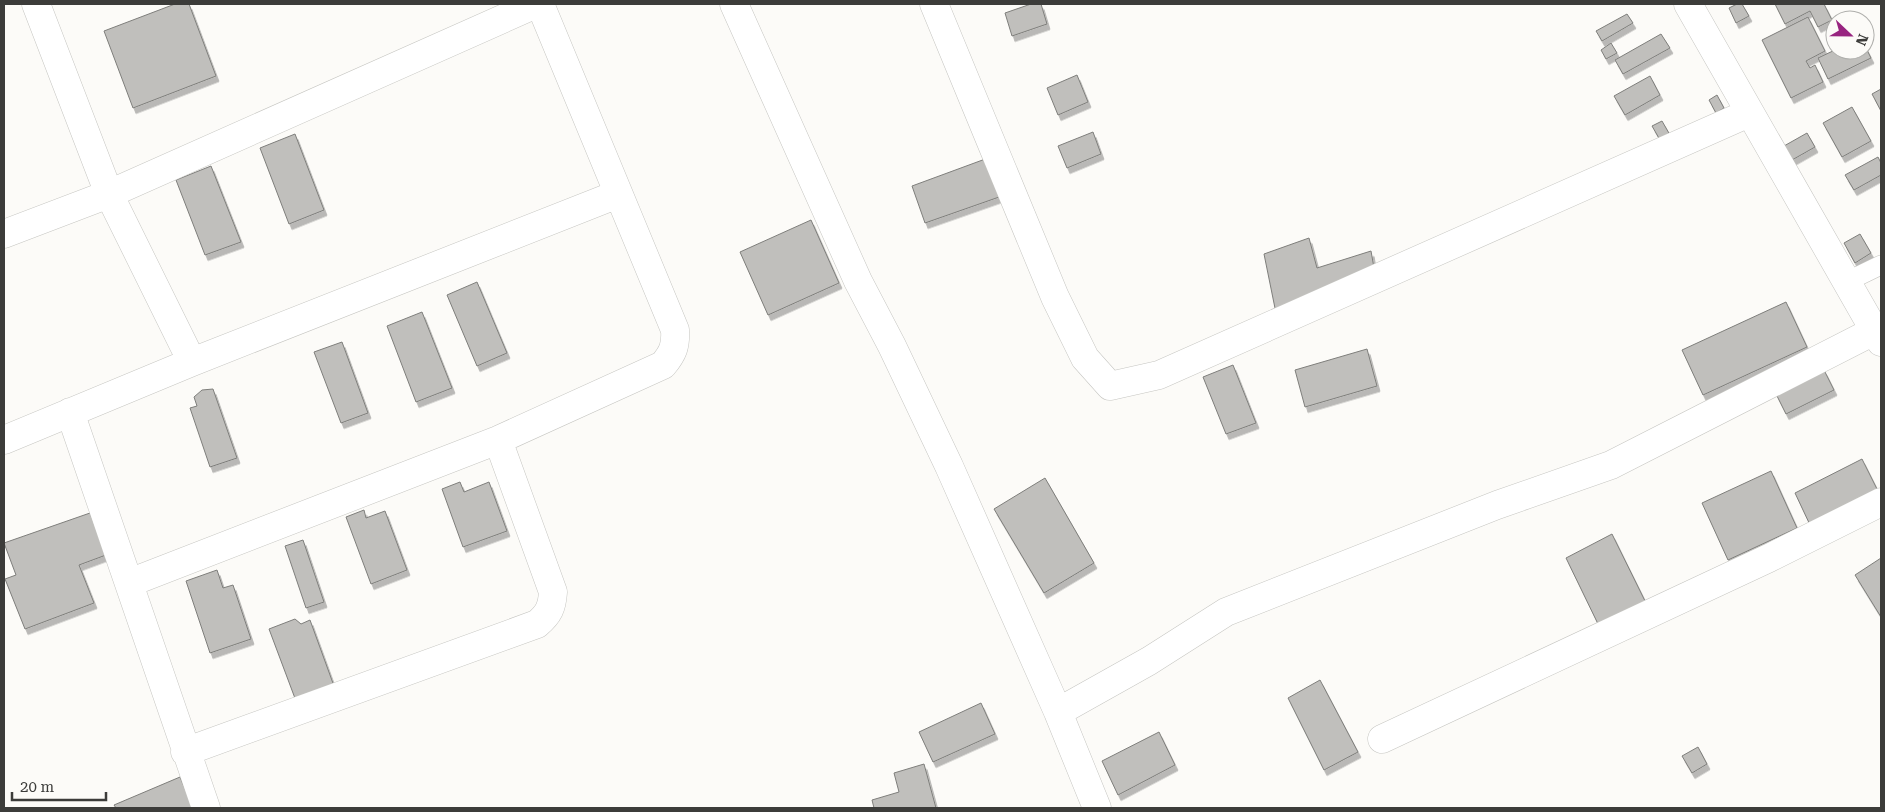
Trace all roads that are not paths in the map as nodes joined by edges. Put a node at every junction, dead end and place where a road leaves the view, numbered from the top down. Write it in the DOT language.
graph roads {
  1 [pos="36,4"];
  2 [pos="536,4"];
  3 [pos="540,4"];
  4 [pos="734,4"];
  5 [pos="934,4"];
  6 [pos="1688,4"];
  7 [pos="1749,113"];
  8 [pos="109,194"];
  9 [pos="618,194"];
  10 [pos="4,234"];
  11 [pos="1881,265"];
  12 [pos="1846,282"];
  13 [pos="1878,336"];
  14 [pos="192,362"];
  15 [pos="70,412"];
  16 [pos="4,440"];
  17 [pos="498,440"];
  18 [pos="1881,502"];
  19 [pos="129,583"];
  20 [pos="1058,712"];
  21 [pos="1382,739"];
  22 [pos="185,752"];
  23 [pos="206,808"];
  24 [pos="1098,808"];
  1 -- 8 [label="street"];
  2 -- 8 [label="street"];
  3 -- 9 [label="street"];
  4 -- 20 [label="street"];
  5 -- 7 [label="street"];
  6 -- 7 [label="street"];
  7 -- 12 [label="street"];
  8 -- 10 [label="street"];
  8 -- 14 [label="street"];
  9 -- 14 [label="street"];
  9 -- 17 [label="street"];
  11 -- 12 [label="lane"];
  12 -- 13 [label="street"];
  13 -- 20 [label="street"];
  14 -- 15 [label="street"];
  15 -- 16 [label="street"];
  15 -- 19 [label="street"];
  17 -- 19 [label="street"];
  17 -- 22 [label="street"];
  18 -- 21 [label="street"];
  19 -- 22 [label="street"];
  20 -- 24 [label="street"];
  22 -- 23 [label="street"];
}
